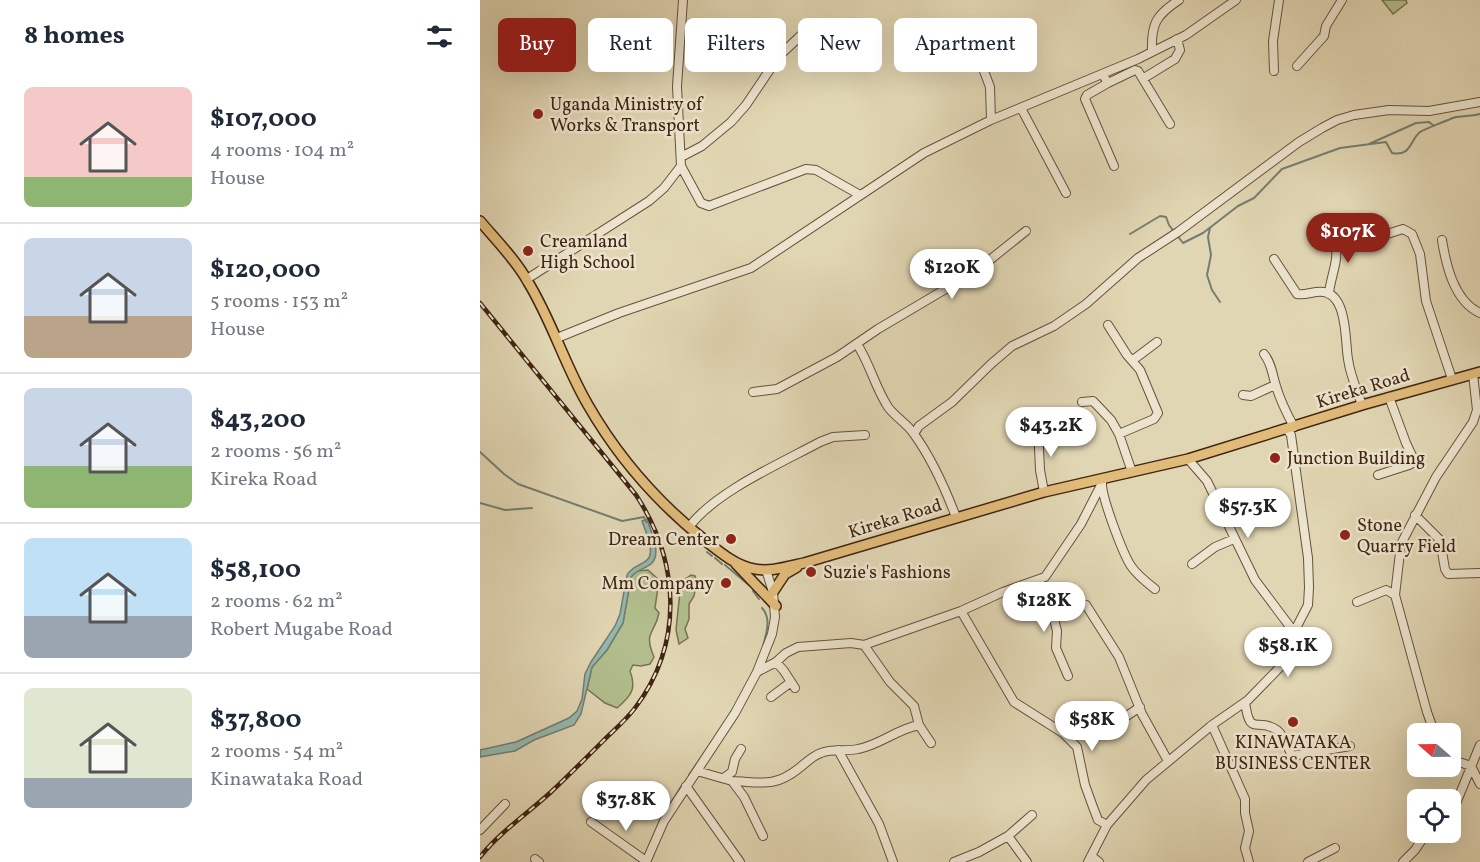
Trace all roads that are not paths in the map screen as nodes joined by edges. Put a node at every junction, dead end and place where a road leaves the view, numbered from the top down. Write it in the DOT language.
graph roads {
  1 [pos="683,0"];
  2 [pos="1179,0"];
  3 [pos="1236,0"];
  4 [pos="1279,0"];
  5 [pos="1342,0"];
  6 [pos="798,38"];
  7 [pos="1177,39"];
  8 [pos="1152,51"];
  9 [pos="1297,66"];
  10 [pos="1274,71"];
  11 [pos="984,72"];
  12 [pos="1103,75"];
  13 [pos="1144,78"];
  14 [pos="1108,83"];
  15 [pos="1480,102"];
  16 [pos="1022,108"];
  17 [pos="991,120"];
  18 [pos="1170,124"];
  19 [pos="681,161"];
  20 [pos="1114,166"];
  21 [pos="1066,193"];
  22 [pos="860,195"];
  23 [pos="480,221"];
  24 [pos="1026,231"];
  25 [pos="1381,236"];
  26 [pos="1333,240"];
  27 [pos="1442,240"];
  28 [pos="1274,259"];
  29 [pos="527,279"];
  30 [pos="1329,294"];
  31 [pos="1480,313"];
  32 [pos="1108,325"];
  33 [pos="556,338"];
  34 [pos="1157,342"];
  35 [pos="857,344"];
  36 [pos="1264,354"];
  37 [pos="1133,360"];
  38 [pos="1477,373"];
  39 [pos="1452,379"];
  40 [pos="1275,385"];
  41 [pos="753,392"];
  42 [pos="1244,395"];
  43 [pos="1389,397"];
  44 [pos="1082,402"];
  45 [pos="1362,405"];
  46 [pos="1038,426"];
  47 [pos="1290,428"];
  48 [pos="914,434"];
  49 [pos="1119,434"];
  50 [pos="866,435"];
  51 [pos="1188,459"];
  52 [pos="1132,472"];
  53 [pos="1378,475"];
  54 [pos="1102,482"];
  55 [pos="1044,492"];
  56 [pos="1415,515"];
  57 [pos="956,517"];
  58 [pos="689,527"];
  59 [pos="1234,539"];
  60 [pos="727,557"];
  61 [pos="804,563"];
  62 [pos="1192,564"];
  63 [pos="766,570"];
  64 [pos="1480,573"];
  65 [pos="1039,580"];
  66 [pos="1155,589"];
  67 [pos="773,592"];
  68 [pos="1395,595"];
  69 [pos="1357,602"];
  70 [pos="1086,605"];
  71 [pos="776,606"];
  72 [pos="961,611"];
  73 [pos="1294,632"];
  74 [pos="864,645"];
  75 [pos="776,662"];
  76 [pos="758,672"];
  77 [pos="1068,676"];
  78 [pos="771,697"];
  79 [pos="1245,702"];
  80 [pos="1140,707"];
  81 [pos="1082,713"];
  82 [pos="1431,723"];
  83 [pos="919,725"];
  84 [pos="1212,725"];
  85 [pos="931,743"];
  86 [pos="1480,745"];
  87 [pos="1350,746"];
  88 [pos="741,750"];
  89 [pos="838,750"];
  90 [pos="1168,761"];
  91 [pos="1461,763"];
  92 [pos="1471,766"];
  93 [pos="697,771"];
  94 [pos="728,779"];
  95 [pos="1480,784"];
  96 [pos="686,786"];
  97 [pos="1461,791"];
  98 [pos="505,804"];
  99 [pos="1032,815"];
  100 [pos="591,822"];
  101 [pos="1107,825"];
  102 [pos="480,830"];
  103 [pos="763,836"];
  104 [pos="1008,836"];
  105 [pos="1420,843"];
  106 [pos="1335,848"];
  107 [pos="1090,859"];
  108 [pos="646,862"];
  109 [pos="740,862"];
  110 [pos="893,862"];
  111 [pos="954,862"];
  112 [pos="1027,862"];
  113 [pos="1099,862"];
  114 [pos="1249,862"];
  115 [pos="1308,862"];
  116 [pos="1402,862"];
  1 -- 19 [label="street"];
  2 -- 8 [label="street"];
  3 -- 7 [label="street"];
  4 -- 10 [label="street"];
  5 -- 9 [label="street"];
  6 -- 19 [label="street"];
  7 -- 8 [label="street"];
  7 -- 13 [label="street"];
  8 -- 12 [label="street"];
  11 -- 17 [label="street"];
  12 -- 14 [label="street"];
  12 -- 16 [label="street"];
  13 -- 14 [label="street"];
  13 -- 18 [label="street"];
  14 -- 20 [label="street"];
  15 -- 48 [label="street"];
  16 -- 17 [label="street"];
  16 -- 21 [label="street"];
  17 -- 22 [label="street"];
  19 -- 22 [label="street"];
  19 -- 29 [label="street"];
  22 -- 33 [label="street"];
  23 -- 29 [label="main road, Kireka Road"];
  24 -- 35 [label="street"];
  25 -- 39 [label="street"];
  26 -- 30 [label="street"];
  27 -- 31 [label="street"];
  28 -- 30 [label="street"];
  29 -- 33 [label="main road, Kireka Road"];
  30 -- 45 [label="street"];
  32 -- 37 [label="street"];
  33 -- 58 [label="main road, Kireka Road"];
  34 -- 37 [label="street"];
  35 -- 41 [label="street"];
  35 -- 48 [label="street"];
  36 -- 40 [label="street"];
  37 -- 49 [label="street"];
  38 -- 39 [label="main road, Kireka Road"];
  38 -- 56 [label="street"];
  39 -- 43 [label="main road, Kireka Road"];
  40 -- 42 [label="street"];
  40 -- 47 [label="street"];
  43 -- 45 [label="main road, Kireka Road"];
  43 -- 53 [label="street"];
  44 -- 49 [label="street"];
  45 -- 47 [label="main road, Kireka Road"];
  46 -- 55 [label="street"];
  47 -- 51 [label="main road, Kireka Road"];
  47 -- 73 [label="street"];
  48 -- 57 [label="street"];
  49 -- 52 [label="street"];
  50 -- 58 [label="street"];
  51 -- 52 [label="main road, Kireka Road"];
  51 -- 59 [label="street"];
  52 -- 54 [label="main road, Kireka Road"];
  54 -- 55 [label="main road, Kireka Road"];
  54 -- 65 [label="street"];
  54 -- 66 [label="street"];
  55 -- 57 [label="main road, Kireka Road"];
  56 -- 64 [label="street"];
  56 -- 68 [label="street"];
  57 -- 61 [label="main road, Kireka Road"];
  58 -- 60 [label="main road, Kireka Road"];
  59 -- 62 [label="street"];
  59 -- 73 [label="street"];
  60 -- 63 [label="main road, Kireka Road"];
  60 -- 71 [label="main road"];
  61 -- 63 [label="main road, Kireka Road"];
  61 -- 67 [label="main road"];
  63 -- 67 [label="street"];
  65 -- 72 [label="street"];
  65 -- 77 [label="street"];
  67 -- 71 [label="street"];
  68 -- 69 [label="street"];
  68 -- 82 [label="street"];
  70 -- 80 [label="street"];
  71 -- 76 [label="street"];
  72 -- 74 [label="street"];
  72 -- 101 [label="street"];
  73 -- 79 [label="street"];
  74 -- 75 [label="street"];
  74 -- 83 [label="street"];
  75 -- 76 [label="street"];
  75 -- 78 [label="street"];
  76 -- 93 [label="street"];
  79 -- 84 [label="street"];
  79 -- 87 [label="street"];
  80 -- 81 [label="street"];
  80 -- 90 [label="street"];
  83 -- 85 [label="street"];
  83 -- 89 [label="street"];
  84 -- 90 [label="street"];
  84 -- 114 [label="street"];
  86 -- 92 [label="street"];
  88 -- 94 [label="street"];
  89 -- 94 [label="street"];
  89 -- 110 [label="street"];
  90 -- 101 [label="street"];
  91 -- 92 [label="street"];
  92 -- 95 [label="street"];
  92 -- 97 [label="street"];
  93 -- 94 [label="street"];
  93 -- 96 [label="street"];
  94 -- 103 [label="street"];
  96 -- 108 [label="street"];
  96 -- 109 [label="street"];
  98 -- 102 [label="street"];
  99 -- 104 [label="street"];
  100 -- 108 [label="street"];
  101 -- 107 [label="street"];
  104 -- 111 [label="street"];
  104 -- 112 [label="street"];
  105 -- 116 [label="street"];
  106 -- 115 [label="street"];
  107 -- 113 [label="street"];
}
